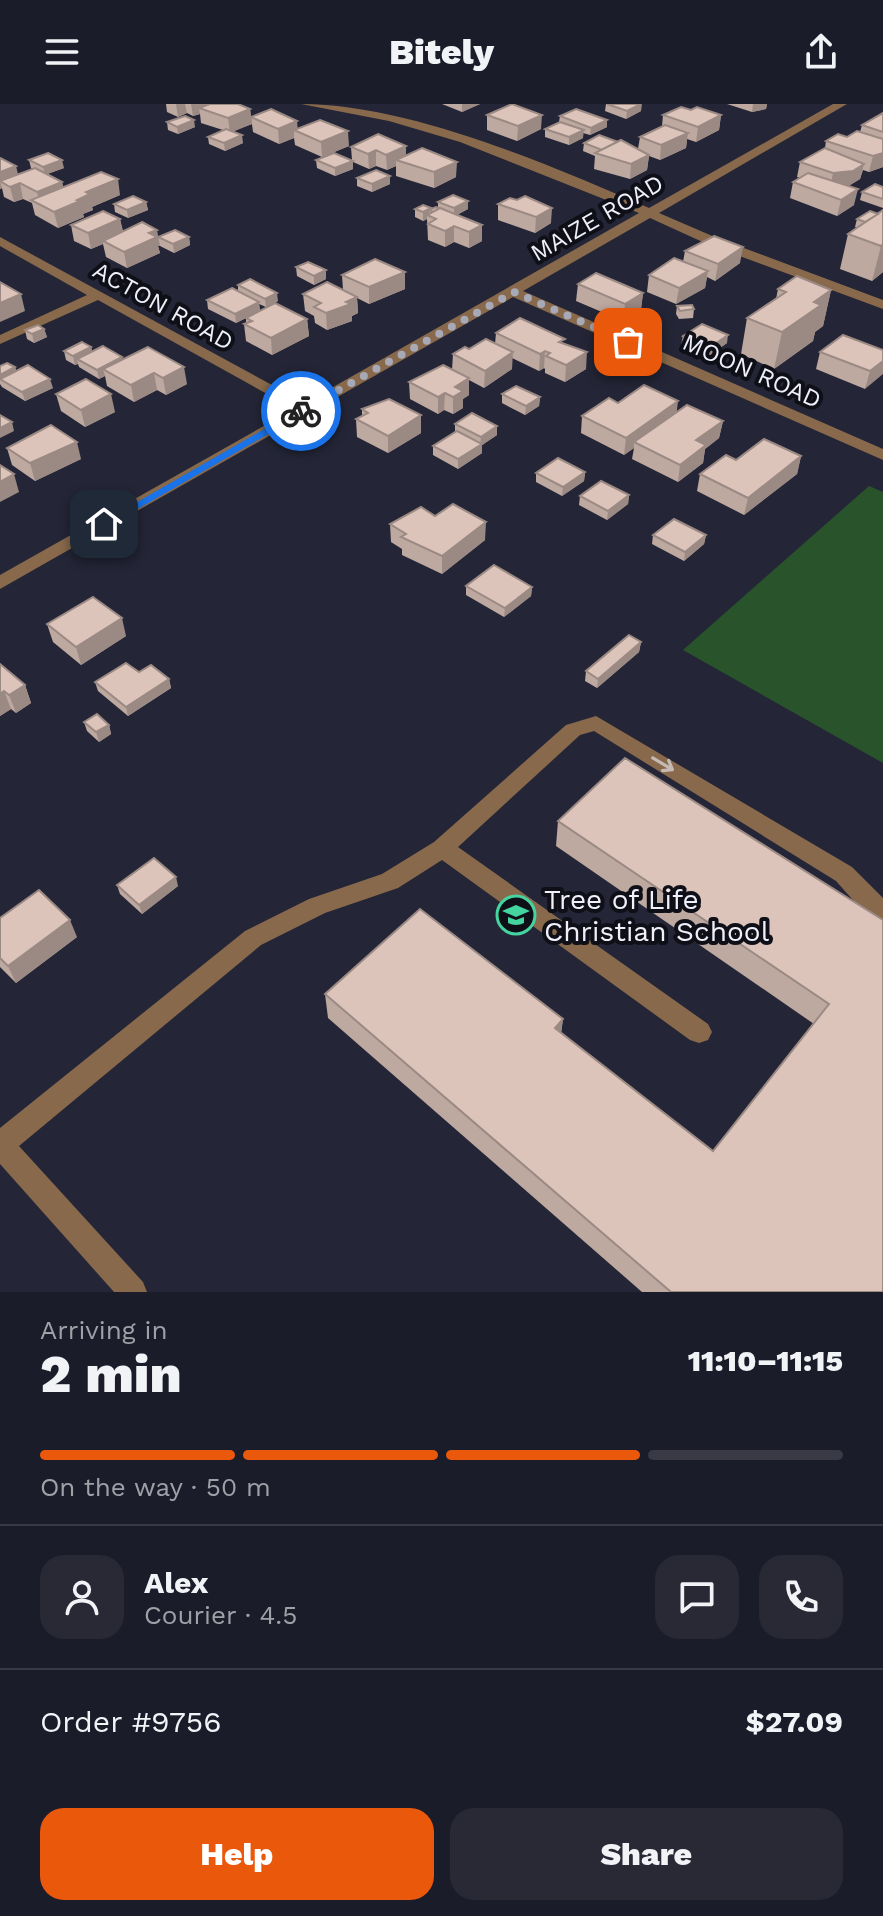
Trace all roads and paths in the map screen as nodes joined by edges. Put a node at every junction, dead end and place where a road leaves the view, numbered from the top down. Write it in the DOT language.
graph roads {
  1 [pos="307,104"];
  2 [pos="358,104"];
  3 [pos="841,104"];
  4 [pos="344,110"];
  5 [pos="651,213"];
  6 [pos="0,241"];
  7 [pos="514,292"];
  8 [pos="98,295"];
  9 [pos="883,305"];
  10 [pos="0,340"];
  11 [pos="305,409"];
  12 [pos="883,455"];
  13 [pos="0,583"];
  14 [pos="442,848"];
  15 [pos="883,910"];
  16 [pos="699,1032"];
  17 [pos="0,1144"];
  18 [pos="133,1292"];
  1 -- 4 [label="street"];
  2 -- 4 [label="street"];
  3 -- 5 [label="street, MAIZE ROAD"];
  4 -- 5 [label="street"];
  5 -- 7 [label="street, MAIZE ROAD"];
  5 -- 9 [label="street"];
  6 -- 8 [label="street, ACTON ROAD"];
  7 -- 11 [label="street, MAIZE ROAD"];
  7 -- 12 [label="street, MOON ROAD"];
  8 -- 10 [label="street"];
  8 -- 11 [label="street, ACTON ROAD"];
  11 -- 13 [label="street, MAIZE ROAD"];
  14 -- 15 [label="street, one-way"];
  14 -- 16 [label="street"];
  14 -- 17 [label="street"];
  17 -- 18 [label="street"];
}
